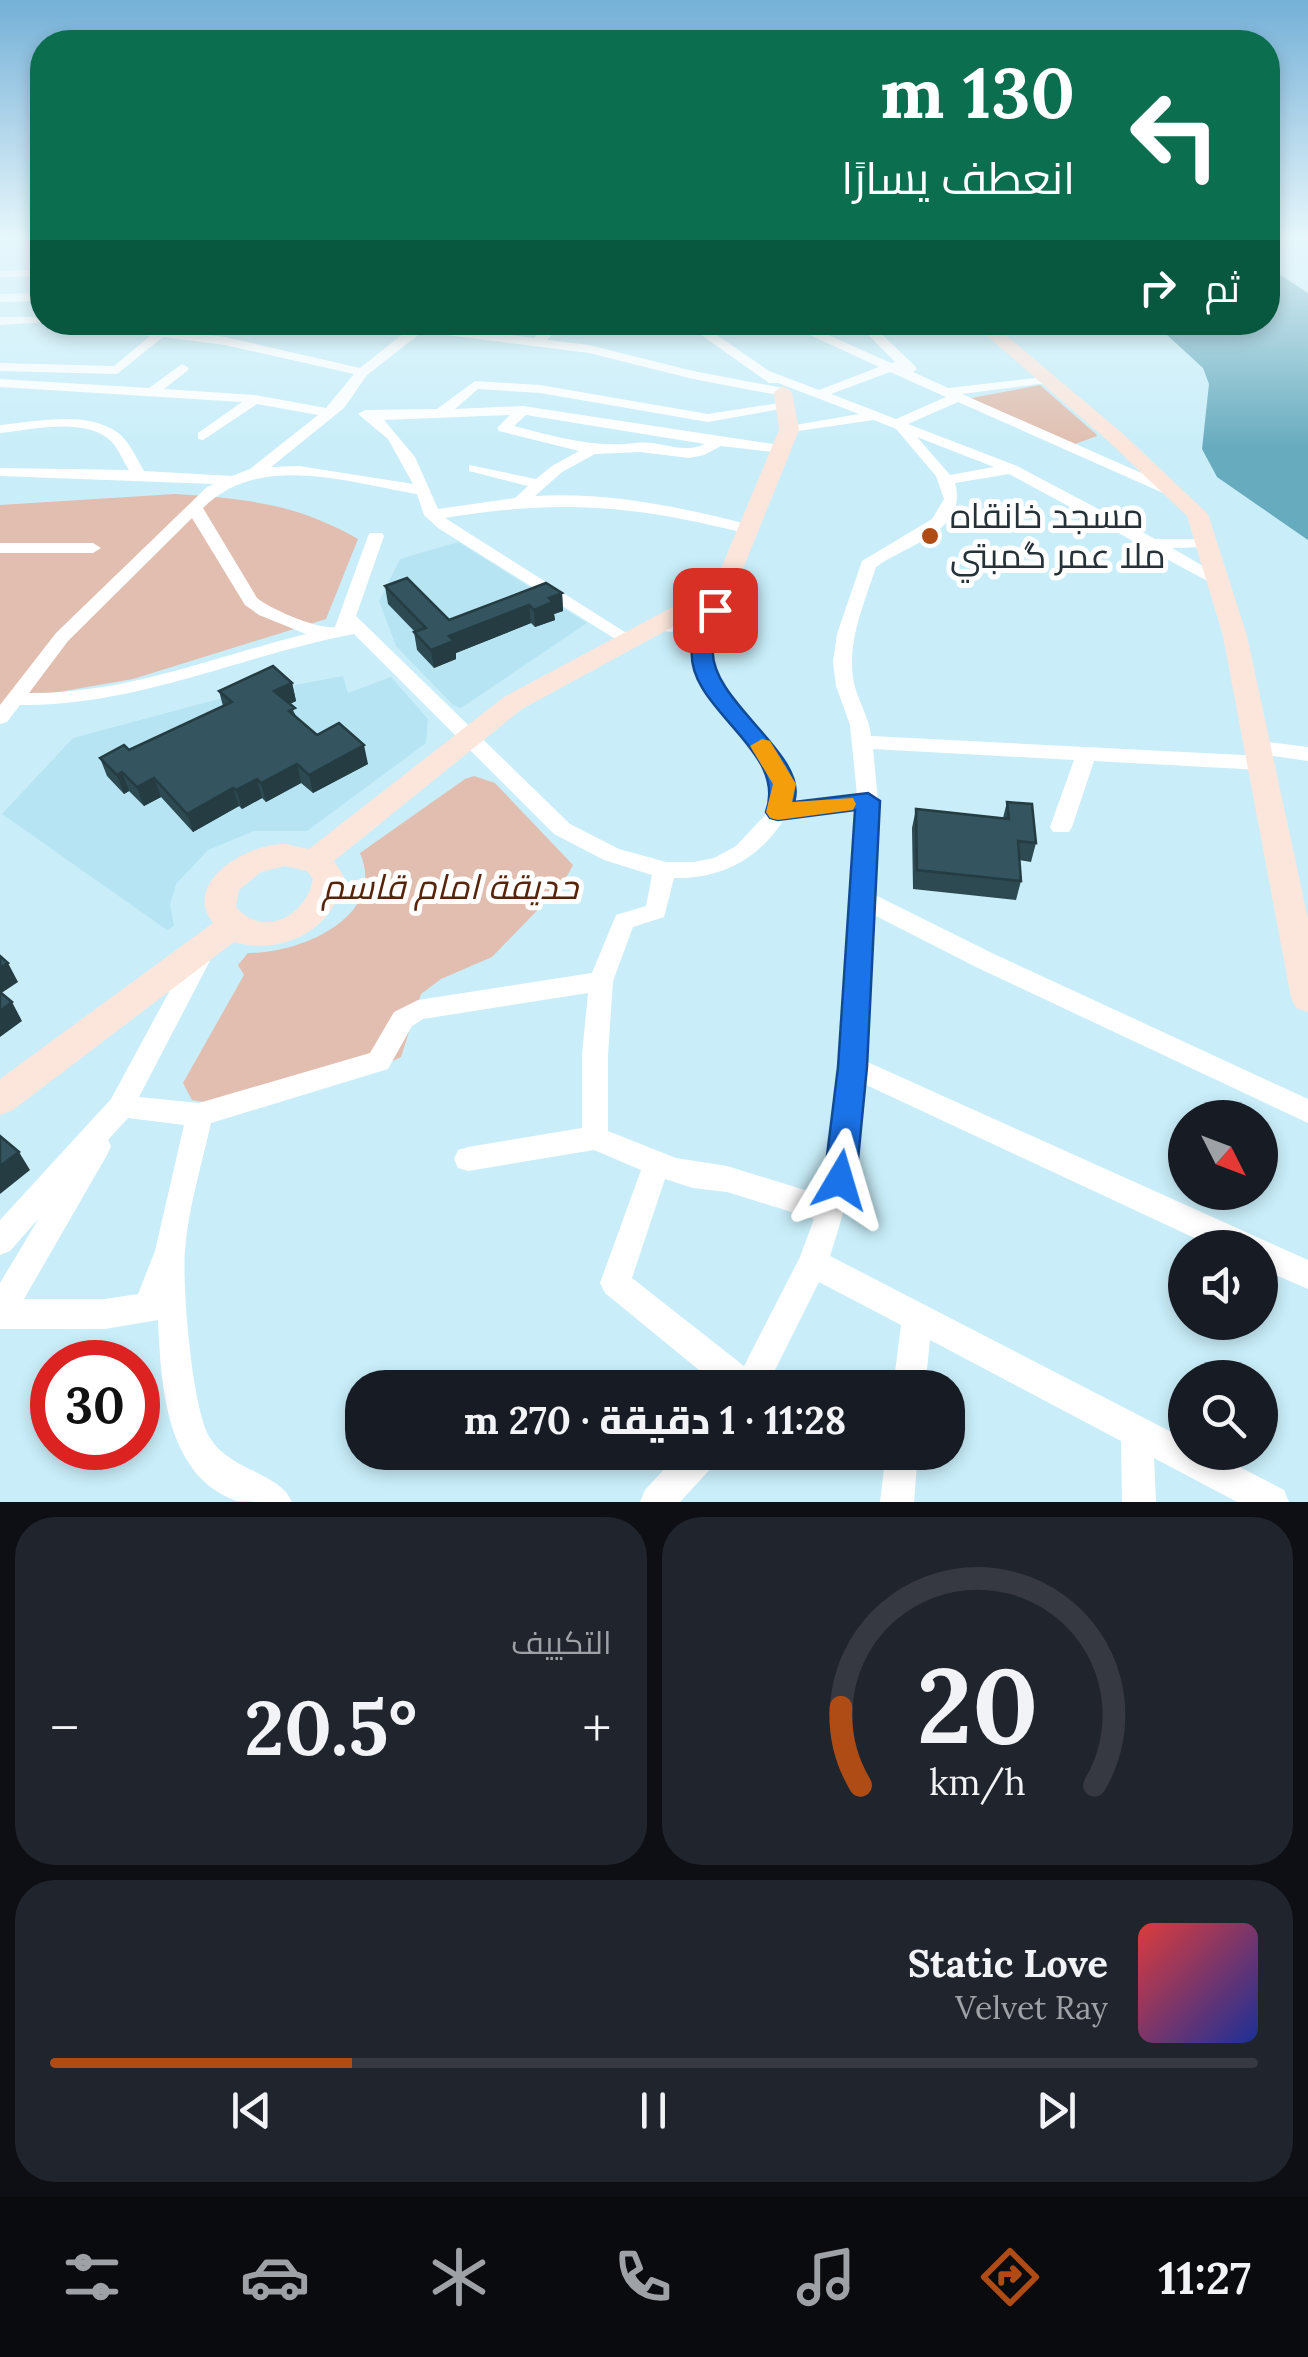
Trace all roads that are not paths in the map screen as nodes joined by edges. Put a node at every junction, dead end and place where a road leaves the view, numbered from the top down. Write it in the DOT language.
graph roads {
  1 [pos="0,321"];
  2 [pos="30,321"];
  3 [pos="158,335"];
  4 [pos="168,335"];
  5 [pos="401,335"];
  6 [pos="478,335"];
  7 [pos="545,335"];
  8 [pos="708,335"];
  9 [pos="821,335"];
  10 [pos="873,335"];
  11 [pos="995,335"];
  12 [pos="538,342"];
  13 [pos="897,365"];
  14 [pos="0,367"];
  15 [pos="182,368"];
  16 [pos="486,370"];
  17 [pos="362,372"];
  18 [pos="767,374"];
  19 [pos="1047,379"];
  20 [pos="0,383"];
  21 [pos="475,385"];
  22 [pos="151,393"];
  23 [pos="949,395"];
  24 [pos="824,396"];
  25 [pos="785,398"];
  26 [pos="255,399"];
  27 [pos="334,409"];
  28 [pos="523,410"];
  29 [pos="442,412"];
  30 [pos="370,416"];
  31 [pos="876,416"];
  32 [pos="898,423"];
  33 [pos="0,429"];
  34 [pos="203,436"];
  35 [pos="1114,436"];
  36 [pos="785,440"];
  37 [pos="717,442"];
  38 [pos="592,450"];
  39 [pos="1073,450"];
  40 [pos="474,468"];
  41 [pos="1012,469"];
  42 [pos="0,472"];
  43 [pos="255,472"];
  44 [pos="139,475"];
  45 [pos="235,480"];
  46 [pos="946,480"];
  47 [pos="541,485"];
  48 [pos="423,490"];
  49 [pos="1178,494"];
  50 [pos="519,502"];
  51 [pos="194,508"];
  52 [pos="432,515"];
  53 [pos="748,529"];
  54 [pos="376,536"];
  55 [pos="1206,542"];
  56 [pos="1150,544"];
  57 [pos="0,548"];
  58 [pos="93,548"];
  59 [pos="1219,580"];
  60 [pos="723,590"];
  61 [pos="349,625"];
  62 [pos="654,626"];
  63 [pos="706,630"];
  64 [pos="320,635"];
  65 [pos="625,640"];
  66 [pos="16,699"];
  67 [pos="0,718"];
  68 [pos="470,737"];
  69 [pos="862,742"];
  70 [pos="1086,754"];
  71 [pos="1308,754"];
  72 [pos="1260,756"];
  73 [pos="868,801"];
  74 [pos="778,812"];
  75 [pos="1061,826"];
  76 [pos="314,862"];
  77 [pos="664,872"];
  78 [pos="862,899"];
  79 [pos="219,936"];
  80 [pos="601,982"];
  81 [pos="1308,998"];
  82 [pos="852,1067"];
  83 [pos="0,1098"];
  84 [pos="121,1106"];
  85 [pos="1308,1111"];
  86 [pos="199,1115"];
  87 [pos="595,1138"];
  88 [pos="468,1159"];
  89 [pos="657,1164"];
  90 [pos="832,1211"];
  91 [pos="1209,1230"];
  92 [pos="0,1240"];
  93 [pos="1278,1261"];
  94 [pos="813,1263"];
  95 [pos="1308,1275"];
  96 [pos="161,1305"];
  97 [pos="0,1312"];
  98 [pos="917,1319"];
  99 [pos="725,1370"];
  100 [pos="757,1370"];
  101 [pos="911,1370"];
  102 [pos="1138,1431"];
  103 [pos="686,1470"];
  104 [pos="900,1470"];
  105 [pos="274,1502"];
  106 [pos="657,1502"];
  107 [pos="897,1502"];
  108 [pos="1139,1502"];
  109 [pos="1272,1502"];
  1 -- 2 [label="street"];
  3 -- 14 [label="street"];
  4 -- 17 [label="street"];
  5 -- 17 [label="street"];
  6 -- 12 [label="street"];
  7 -- 12 [label="street"];
  8 -- 18 [label="street"];
  9 -- 13 [label="street"];
  10 -- 13 [label="street"];
  11 -- 19 [label="street"];
  12 -- 25 [label="street"];
  13 -- 23 [label="street"];
  13 -- 24 [label="street"];
  15 -- 22 [label="street"];
  16 -- 21 [label="street"];
  17 -- 27 [label="street"];
  18 -- 24 [label="street"];
  18 -- 25 [label="street"];
  19 -- 23 [label="street"];
  19 -- 35 [label="street"];
  20 -- 22 [label="street"];
  21 -- 25 [label="street"];
  21 -- 29 [label="street"];
  22 -- 26 [label="street"];
  23 -- 32 [label="street"];
  23 -- 39 [label="street"];
  24 -- 25 [label="street"];
  24 -- 31 [label="street"];
  25 -- 36 [label="street"];
  26 -- 27 [label="street"];
  26 -- 34 [label="street"];
  27 -- 30 [label="street"];
  27 -- 43 [label="street"];
  28 -- 29 [label="street"];
  28 -- 37 [label="street"];
  28 -- 38 [label="street"];
  29 -- 30 [label="street"];
  30 -- 48 [label="street"];
  31 -- 32 [label="street"];
  31 -- 36 [label="street"];
  32 -- 41 [label="street"];
  32 -- 46 [label="street"];
  33 -- 44 [label="street"];
  35 -- 39 [label="street"];
  35 -- 49 [label="street"];
  36 -- 37 [label="street"];
  36 -- 53 [label="street"];
  37 -- 38 [label="street"];
  38 -- 47 [label="street"];
  39 -- 49 [label="street"];
  40 -- 47 [label="street"];
  41 -- 46 [label="street"];
  41 -- 56 [label="street"];
  42 -- 44 [label="street"];
  43 -- 45 [label="street"];
  43 -- 48 [label="street"];
  44 -- 45 [label="street"];
  45 -- 51 [label="street"];
  46 -- 69 [label="street"];
  47 -- 50 [label="street"];
  48 -- 52 [label="street"];
  49 -- 55 [label="street"];
  50 -- 52 [label="street"];
  50 -- 53 [label="street"];
  51 -- 64 [label="street"];
  51 -- 66 [label="street"];
  52 -- 65 [label="street"];
  53 -- 60 [label="street"];
  54 -- 61 [label="street"];
  55 -- 56 [label="street"];
  55 -- 59 [label="street"];
  56 -- 59 [label="street"];
  57 -- 58 [label="street"];
  59 -- 72 [label="street"];
  60 -- 62 [label="street"];
  60 -- 63 [label="street"];
  61 -- 64 [label="street"];
  61 -- 68 [label="street"];
  62 -- 63 [label="street"];
  62 -- 65 [label="street"];
  63 -- 74 [label="street"];
  64 -- 66 [label="street"];
  65 -- 68 [label="street"];
  66 -- 67 [label="street"];
  68 -- 76 [label="street"];
  68 -- 77 [label="street"];
  69 -- 70 [label="street"];
  69 -- 73 [label="street"];
  70 -- 72 [label="street"];
  70 -- 75 [label="street"];
  71 -- 72 [label="street"];
  72 -- 81 [label="street"];
  73 -- 74 [label="street"];
  73 -- 78 [label="street"];
  74 -- 77 [label="street"];
  76 -- 79 [label="street"];
  76 -- 79 [label="street"];
  77 -- 80 [label="street"];
  78 -- 82 [label="street"];
  78 -- 85 [label="street"];
  79 -- 83 [label="street"];
  79 -- 84 [label="street"];
  80 -- 86 [label="street"];
  80 -- 87 [label="street"];
  82 -- 90 [label="street"];
  82 -- 91 [label="street"];
  84 -- 86 [label="street"];
  84 -- 92 [label="street"];
  84 -- 97 [label="street"];
  86 -- 96 [label="street"];
  87 -- 88 [label="street"];
  87 -- 89 [label="street"];
  89 -- 90 [label="street"];
  89 -- 99 [label="street"];
  90 -- 94 [label="street"];
  93 -- 95 [label="street"];
  94 -- 98 [label="street"];
  94 -- 100 [label="street"];
  96 -- 97 [label="street"];
  96 -- 105 [label="street"];
  98 -- 101 [label="street"];
  98 -- 102 [label="street"];
  102 -- 108 [label="street"];
  102 -- 109 [label="street"];
  103 -- 106 [label="street"];
  104 -- 107 [label="street"];
}
